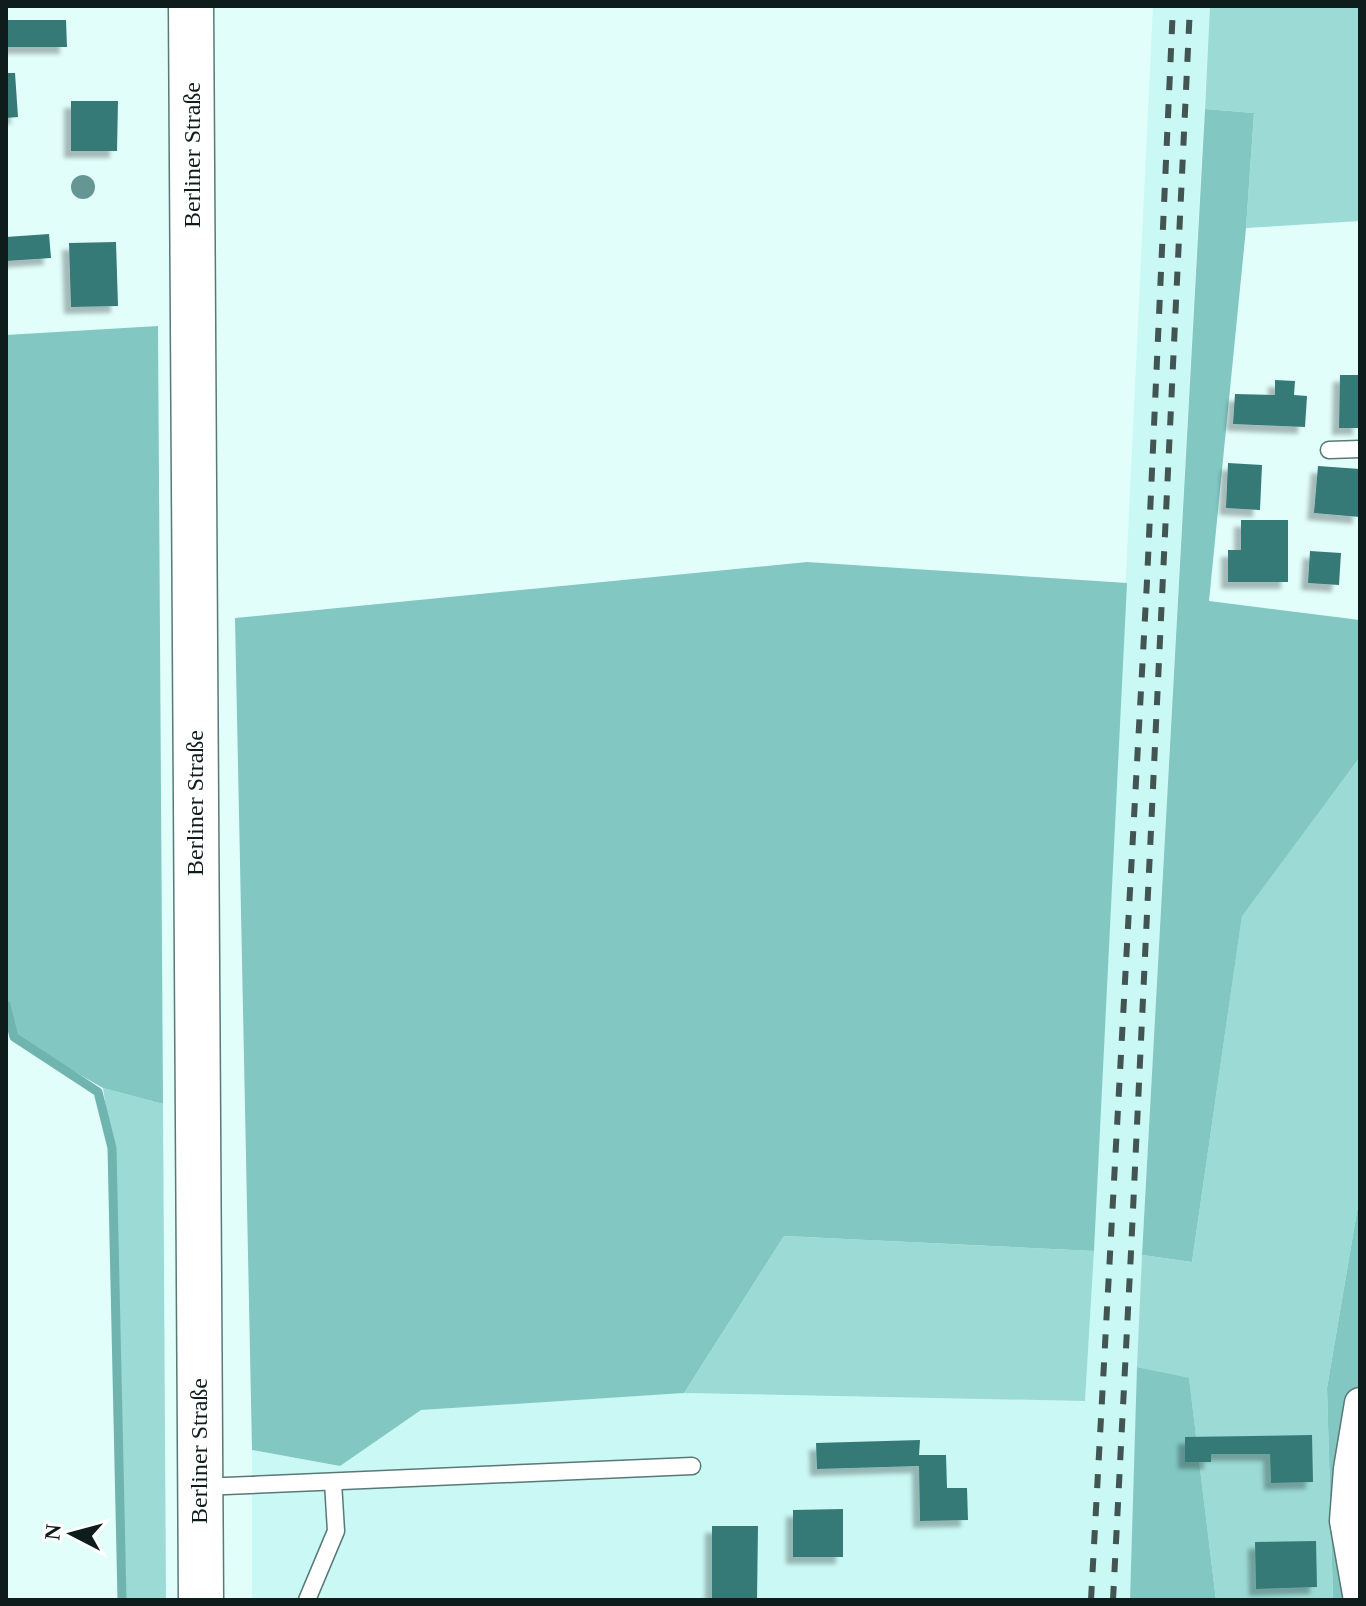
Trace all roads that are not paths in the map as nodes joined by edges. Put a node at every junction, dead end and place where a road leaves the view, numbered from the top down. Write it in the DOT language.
graph roads {
  1 [pos="191,6"];
  2 [pos="1360,449"];
  3 [pos="1329,450"];
  4 [pos="1360,1403"];
  5 [pos="692,1466"];
  6 [pos="333,1482"];
  7 [pos="199,1487"];
  8 [pos="201,1600"];
  9 [pos="307,1600"];
  10 [pos="1359,1600"];
  1 -- 7 [label="main road, Berliner Straße"];
  2 -- 3 [label="lane"];
  4 -- 10 [label="street"];
  5 -- 6 [label="lane"];
  6 -- 7 [label="lane"];
  6 -- 9 [label="lane"];
  7 -- 8 [label="main road, Berliner Straße"];
}
